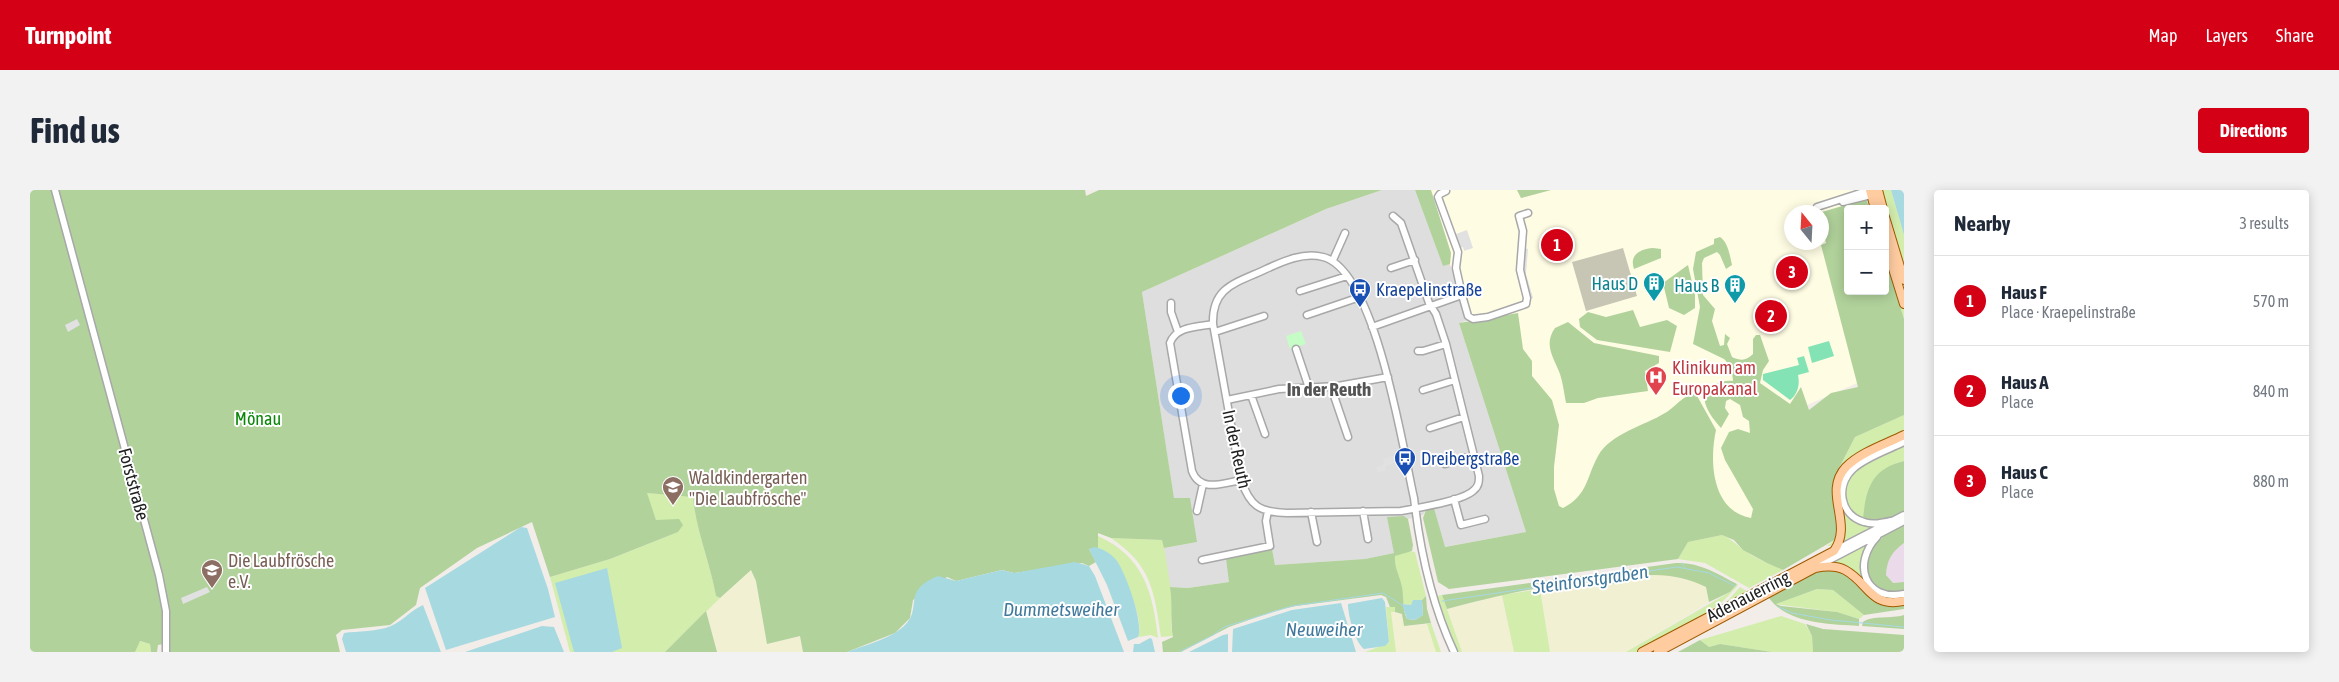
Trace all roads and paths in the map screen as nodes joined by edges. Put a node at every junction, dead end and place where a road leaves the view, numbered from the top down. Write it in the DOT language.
graph roads {
  1 [pos="55,190"];
  2 [pos="1446,191"];
  3 [pos="1873,191"];
  4 [pos="1826,205"];
  5 [pos="1875,205"];
  6 [pos="1881,205"];
  7 [pos="1528,213"];
  8 [pos="1393,216"];
  9 [pos="1889,230"];
  10 [pos="1345,232"];
  11 [pos="1887,250"];
  12 [pos="1333,260"];
  13 [pos="1415,260"];
  14 [pos="1391,268"];
  15 [pos="1348,276"];
  16 [pos="1904,280"];
  17 [pos="1300,291"];
  18 [pos="1462,295"];
  19 [pos="1360,297"];
  20 [pos="1170,303"];
  21 [pos="1904,304"];
  22 [pos="1431,306"];
  23 [pos="1307,315"];
  24 [pos="1264,316"];
  25 [pos="1213,324"];
  26 [pos="1372,327"];
  27 [pos="1178,332"];
  28 [pos="1215,332"];
  29 [pos="1446,344"];
  30 [pos="1296,349"];
  31 [pos="1418,351"];
  32 [pos="1388,377"];
  33 [pos="1455,380"];
  34 [pos="1331,387"];
  35 [pos="1309,388"];
  36 [pos="1423,390"];
  37 [pos="1250,395"];
  38 [pos="1227,400"];
  39 [pos="1464,417"];
  40 [pos="1430,428"];
  41 [pos="1265,434"];
  42 [pos="1904,435"];
  43 [pos="1348,437"];
  44 [pos="1904,442"];
  45 [pos="1474,454"];
  46 [pos="1442,461"];
  47 [pos="1241,480"];
  48 [pos="1203,484"];
  49 [pos="1454,499"];
  50 [pos="1415,509"];
  51 [pos="1197,511"];
  52 [pos="1268,511"];
  53 [pos="1363,511"];
  54 [pos="1311,512"];
  55 [pos="1904,515"];
  56 [pos="1485,519"];
  57 [pos="1891,521"];
  58 [pos="1904,521"];
  59 [pos="1882,532"];
  60 [pos="1368,539"];
  61 [pos="1317,542"];
  62 [pos="1856,543"];
  63 [pos="1834,551"];
  64 [pos="1202,560"];
  65 [pos="1815,568"];
  66 [pos="1766,591"];
  67 [pos="1904,594"];
  68 [pos="1751,598"];
  69 [pos="1904,601"];
  70 [pos="166,652"];
  71 [pos="1454,652"];
  72 [pos="1642,652"];
  73 [pos="1658,652"];
  1 -- 70 [label="street, Forststraße"];
  2 -- 18 [label="street"];
  3 -- 4 [label="street"];
  3 -- 5 [label="main road"];
  3 -- 6 [label="main road"];
  7 -- 18 [label="street"];
  8 -- 13 [label="street"];
  9 -- 16 [label="main road"];
  10 -- 12 [label="street"];
  11 -- 21 [label="main road"];
  12 -- 15 [label="street"];
  12 -- 25 [label="street, In der Reuth"];
  13 -- 14 [label="street"];
  13 -- 22 [label="street"];
  15 -- 17 [label="street"];
  15 -- 19 [label="street"];
  18 -- 22 [label="street"];
  19 -- 23 [label="street"];
  19 -- 26 [label="street"];
  20 -- 27 [label="street"];
  22 -- 26 [label="street"];
  22 -- 29 [label="street"];
  24 -- 28 [label="street"];
  25 -- 27 [label="street"];
  25 -- 28 [label="street, In der Reuth"];
  26 -- 32 [label="street"];
  27 -- 48 [label="street"];
  28 -- 38 [label="street, In der Reuth"];
  29 -- 31 [label="street"];
  29 -- 33 [label="street"];
  30 -- 35 [label="street"];
  32 -- 34 [label="street"];
  32 -- 50 [label="street"];
  33 -- 36 [label="street"];
  33 -- 39 [label="street"];
  34 -- 35 [label="street"];
  34 -- 43 [label="street"];
  35 -- 37 [label="street"];
  37 -- 38 [label="street"];
  37 -- 41 [label="street"];
  38 -- 47 [label="street, In der Reuth"];
  39 -- 40 [label="street"];
  39 -- 45 [label="street"];
  42 -- 63 [label="main road"];
  44 -- 57 [label="street"];
  45 -- 46 [label="street"];
  45 -- 49 [label="street"];
  47 -- 48 [label="street"];
  47 -- 52 [label="street, In der Reuth"];
  48 -- 51 [label="street"];
  49 -- 50 [label="street"];
  49 -- 56 [label="street"];
  50 -- 53 [label="street"];
  50 -- 71 [label="street"];
  52 -- 54 [label="street"];
  52 -- 64 [label="street"];
  53 -- 54 [label="street"];
  53 -- 60 [label="street"];
  54 -- 61 [label="street"];
  55 -- 57 [label="street"];
  57 -- 62 [label="street"];
  58 -- 59 [label="street"];
  59 -- 62 [label="street"];
  59 -- 67 [label="street"];
  62 -- 63 [label="street, Adenauerring"];
  62 -- 65 [label="street, Adenauerring"];
  63 -- 66 [label="main road, Adenauerring"];
  65 -- 66 [label="main road, Adenauerring"];
  65 -- 69 [label="main road"];
  66 -- 68 [label="main road, Adenauerring"];
  68 -- 72 [label="main road, Adenauerring"];
  68 -- 73 [label="main road, Adenauerring"];
}
